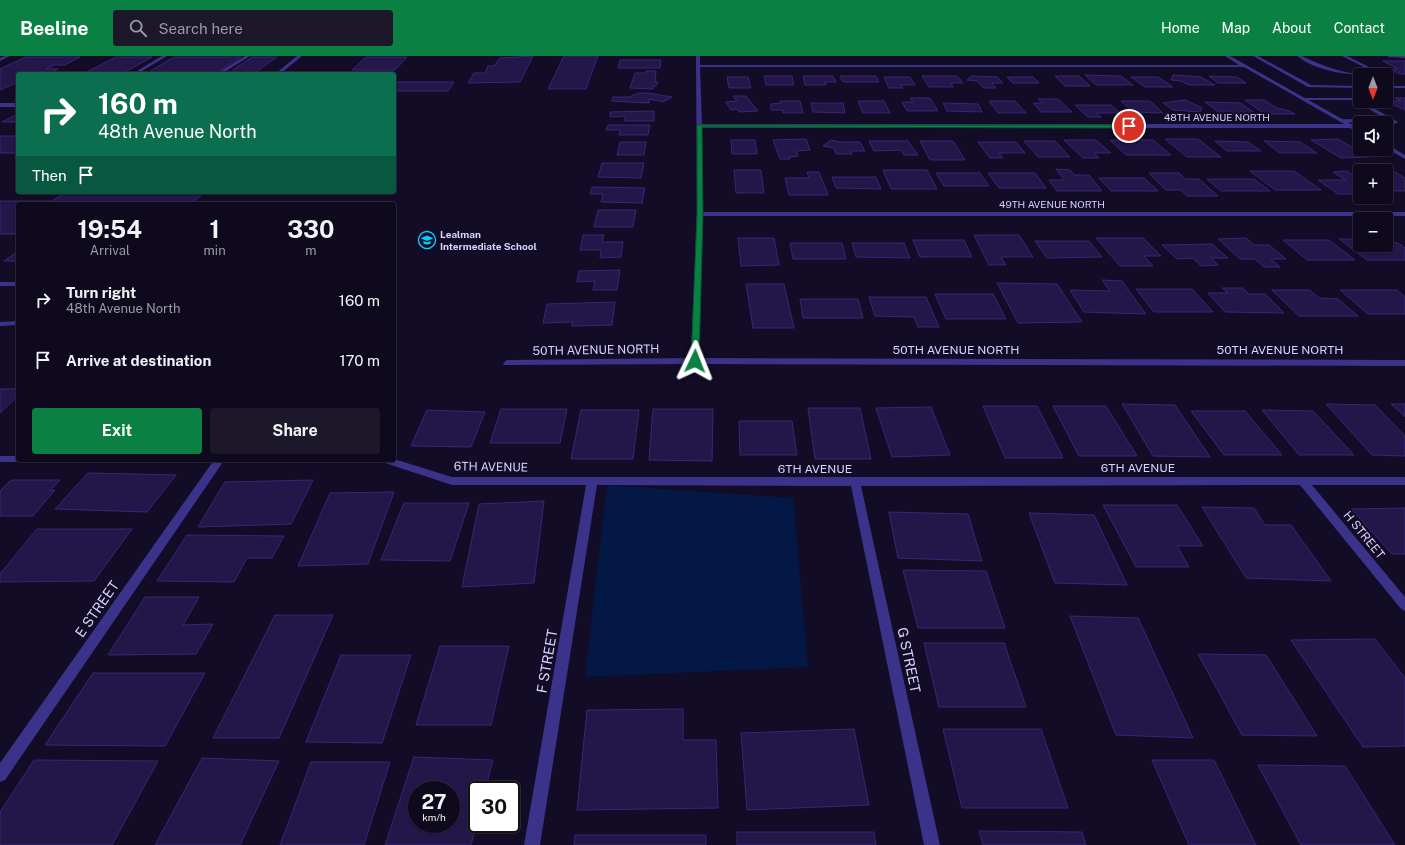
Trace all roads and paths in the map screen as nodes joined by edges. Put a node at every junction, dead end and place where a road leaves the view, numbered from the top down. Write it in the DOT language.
graph roads {
  1 [pos="8,56"];
  2 [pos="165,56"];
  3 [pos="248,56"];
  4 [pos="300,56"];
  5 [pos="698,56"];
  6 [pos="1227,56"];
  7 [pos="1255,56"];
  8 [pos="1299,56"];
  9 [pos="1344,56"];
  10 [pos="1389,56"];
  11 [pos="1405,57"];
  12 [pos="0,60"];
  13 [pos="699,66"];
  14 [pos="1245,66"];
  15 [pos="1369,68"];
  16 [pos="137,72"];
  17 [pos="221,72"];
  18 [pos="280,72"];
  19 [pos="1353,73"];
  20 [pos="1353,87"];
  21 [pos="1393,87"];
  22 [pos="1405,87"];
  23 [pos="1303,99"];
  24 [pos="0,105"];
  25 [pos="16,105"];
  26 [pos="1342,121"];
  27 [pos="699,126"];
  28 [pos="1351,126"];
  29 [pos="1393,150"];
  30 [pos="1405,157"];
  31 [pos="700,214"];
  32 [pos="1405,214"];
  33 [pos="0,284"];
  34 [pos="16,284"];
  35 [pos="0,324"];
  36 [pos="16,324"];
  37 [pos="695,361"];
  38 [pos="507,363"];
  39 [pos="1405,363"];
  40 [pos="0,459"];
  41 [pos="16,459"];
  42 [pos="218,462"];
  43 [pos="391,462"];
  44 [pos="1302,480"];
  45 [pos="592,481"];
  46 [pos="1405,481"];
  47 [pos="855,482"];
  48 [pos="1405,606"];
  49 [pos="0,775"];
  50 [pos="532,845"];
  51 [pos="932,845"];
  1 -- 12 [label="street"];
  2 -- 16 [label="street"];
  3 -- 17 [label="street"];
  4 -- 18 [label="street"];
  5 -- 13 [label="street"];
  6 -- 14 [label="street"];
  7 -- 20 [label="street"];
  8 -- 19 [label="street"];
  9 -- 15 [label="street"];
  10 -- 11 [label="street"];
  13 -- 14 [label="street"];
  13 -- 27 [label="street"];
  14 -- 23 [label="street"];
  21 -- 22 [label="street"];
  23 -- 26 [label="street"];
  23 -- 26 [label="street"];
  24 -- 25 [label="street"];
  26 -- 28 [label="street"];
  27 -- 28 [label="street, 48TH AVENUE NORTH"];
  27 -- 31 [label="street"];
  29 -- 30 [label="street"];
  31 -- 32 [label="street, 49TH AVENUE NORTH"];
  31 -- 37 [label="street"];
  33 -- 34 [label="street"];
  35 -- 36 [label="street"];
  37 -- 38 [label="street, 50TH AVENUE NORTH"];
  37 -- 39 [label="street, 50TH AVENUE NORTH"];
  40 -- 41 [label="street"];
  42 -- 49 [label="street, E STREET"];
  43 -- 45 [label="street, 6TH AVENUE"];
  44 -- 46 [label="street, 6TH AVENUE"];
  44 -- 47 [label="street, 6TH AVENUE"];
  44 -- 48 [label="street, H STREET"];
  45 -- 47 [label="street, 6TH AVENUE"];
  45 -- 50 [label="street, F STREET"];
  47 -- 51 [label="street, G STREET"];
}
